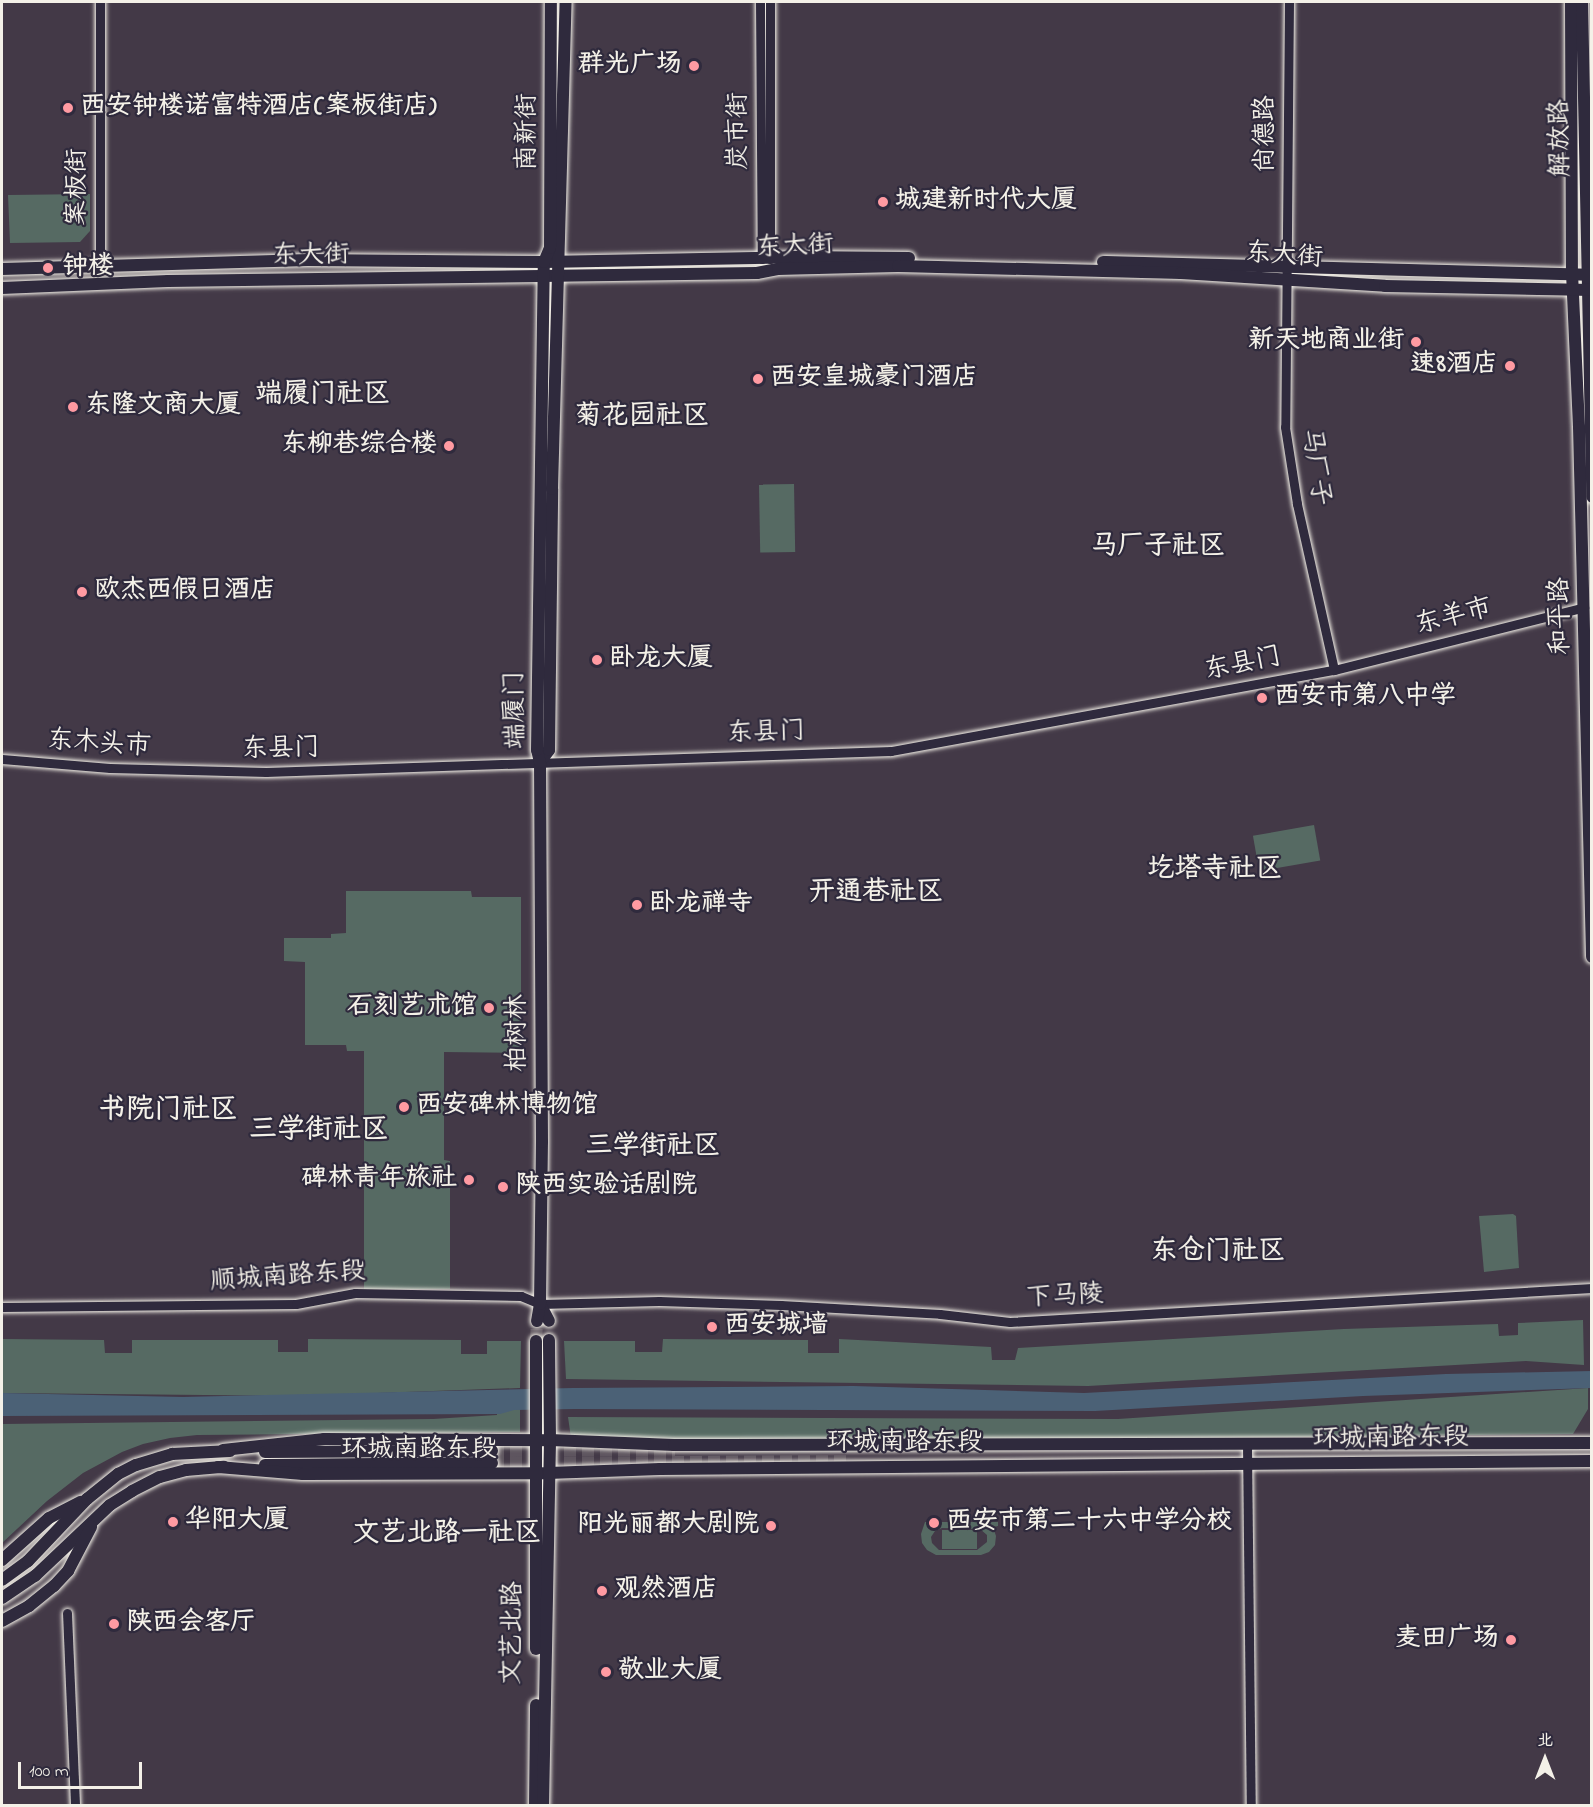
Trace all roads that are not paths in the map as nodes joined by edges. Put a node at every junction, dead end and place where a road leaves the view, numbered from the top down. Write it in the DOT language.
graph roads {
  1 [pos="100,2"];
  2 [pos="551,2"];
  3 [pos="566,2"];
  4 [pos="760,2"];
  5 [pos="770,2"];
  6 [pos="1289,2"];
  7 [pos="1571,2"];
  8 [pos="1582,2"];
  9 [pos="766,259"];
  10 [pos="560,261"];
  11 [pos="544,262"];
  12 [pos="100,264"];
  13 [pos="1287,267"];
  14 [pos="2,269"];
  15 [pos="1572,270"];
  16 [pos="1589,270"];
  17 [pos="544,278"];
  18 [pos="559,278"];
  19 [pos="1287,280"];
  20 [pos="2,288"];
  21 [pos="1572,291"];
  22 [pos="1589,291"];
  23 [pos="1573,304"];
  24 [pos="1589,304"];
  25 [pos="1592,497"];
  26 [pos="1584,607"];
  27 [pos="1334,670"];
  28 [pos="2,759"];
  29 [pos="540,762"];
  30 [pos="193,771"];
  31 [pos="1592,957"];
  32 [pos="1592,1288"];
  33 [pos="540,1304"];
  34 [pos="2,1307"];
  35 [pos="543,1321"];
  36 [pos="543,1425"];
  37 [pos="537,1440"];
  38 [pos="550,1440"];
  39 [pos="1592,1443"];
  40 [pos="1247,1444"];
  41 [pos="223,1450"];
  42 [pos="1592,1461"];
  43 [pos="1246,1464"];
  44 [pos="219,1467"];
  45 [pos="542,1473"];
  46 [pos="87,1499"];
  47 [pos="95,1518"];
  48 [pos="2,1560"];
  49 [pos="2,1580"];
  50 [pos="2,1598"];
  51 [pos="67,1613"];
  52 [pos="2,1621"];
  53 [pos="75,1806"];
  54 [pos="535,1806"];
  55 [pos="543,1806"];
  56 [pos="1251,1806"];
  1 -- 12 [label="street, 案板街"];
  2 -- 11 [label="main road, 南新街"];
  3 -- 10 [label="main road, 南新街"];
  4 -- 9 [label="street, 炭市街"];
  5 -- 9 [label="street, 炭市街"];
  6 -- 13 [label="street, 尚德路"];
  7 -- 15 [label="main road, 解放路"];
  8 -- 16 [label="main road, 解放路"];
  9 -- 10 [label="main road, 东大街"];
  9 -- 13 [label="main road, 东大街"];
  10 -- 11 [label="main road, 东大街"];
  10 -- 18 [label="main road, 端履门"];
  11 -- 12 [label="main road, 东大街"];
  11 -- 17 [label="main road, 端履门"];
  12 -- 14 [label="main road, 东大街"];
  13 -- 15 [label="main road, 东大街"];
  13 -- 19 [label="street, 马厂子"];
  15 -- 16 [label="main road, 东大街"];
  15 -- 21 [label="main road, 和平路"];
  16 -- 22 [label="main road"];
  17 -- 18 [label="main road, 东大街"];
  17 -- 20 [label="main road, 东大街"];
  17 -- 29 [label="main road, 端履门"];
  18 -- 19 [label="main road, 东大街"];
  18 -- 29 [label="main road, 端履门"];
  19 -- 21 [label="main road, 东大街"];
  19 -- 27 [label="street, 马厂子"];
  21 -- 22 [label="main road, 东大街"];
  21 -- 23 [label="main road, 和平路"];
  22 -- 24 [label="main road"];
  23 -- 24 [label="main road"];
  23 -- 26 [label="main road, 和平路"];
  24 -- 25 [label="main road"];
  26 -- 27 [label="street, 东羊市"];
  26 -- 31 [label="main road, 和平路"];
  27 -- 29 [label="street, 东县门"];
  28 -- 30 [label="street, 东木头市"];
  29 -- 30 [label="street, 东县门"];
  29 -- 33 [label="main road, 柏树林"];
  32 -- 33 [label="street, 下马陵"];
  33 -- 34 [label="street, 顺城南路东段"];
  33 -- 35 [label="main road, 柏树林"];
  36 -- 36 [label="main road"];
  36 -- 37 [label="main road, 文艺北路"];
  36 -- 38 [label="main road, 文艺北路"];
  37 -- 38 [label="main road, 环城南路东段"];
  37 -- 41 [label="main road, 环城南路东段"];
  37 -- 45 [label="main road, 文艺北路"];
  38 -- 40 [label="main road, 环城南路东段"];
  38 -- 45 [label="main road, 文艺北路"];
  39 -- 40 [label="main road, 环城南路东段"];
  40 -- 43 [label="street"];
  41 -- 44 [label="main road, 环城南路东段"];
  41 -- 46 [label="main road, 环城南路东段"];
  42 -- 43 [label="main road, 环城南路东段"];
  43 -- 45 [label="main road, 环城南路东段"];
  43 -- 56 [label="street"];
  44 -- 45 [label="main road, 环城南路东段"];
  44 -- 47 [label="main road, 环城南路东段"];
  45 -- 54 [label="main road, 文艺北路"];
  45 -- 55 [label="main road, 文艺北路"];
  46 -- 48 [label="main road"];
  46 -- 49 [label="main road, 环城南路东段"];
  47 -- 50 [label="main road, 环城南路东段"];
  47 -- 52 [label="main road"];
  51 -- 53 [label="street"];
}
